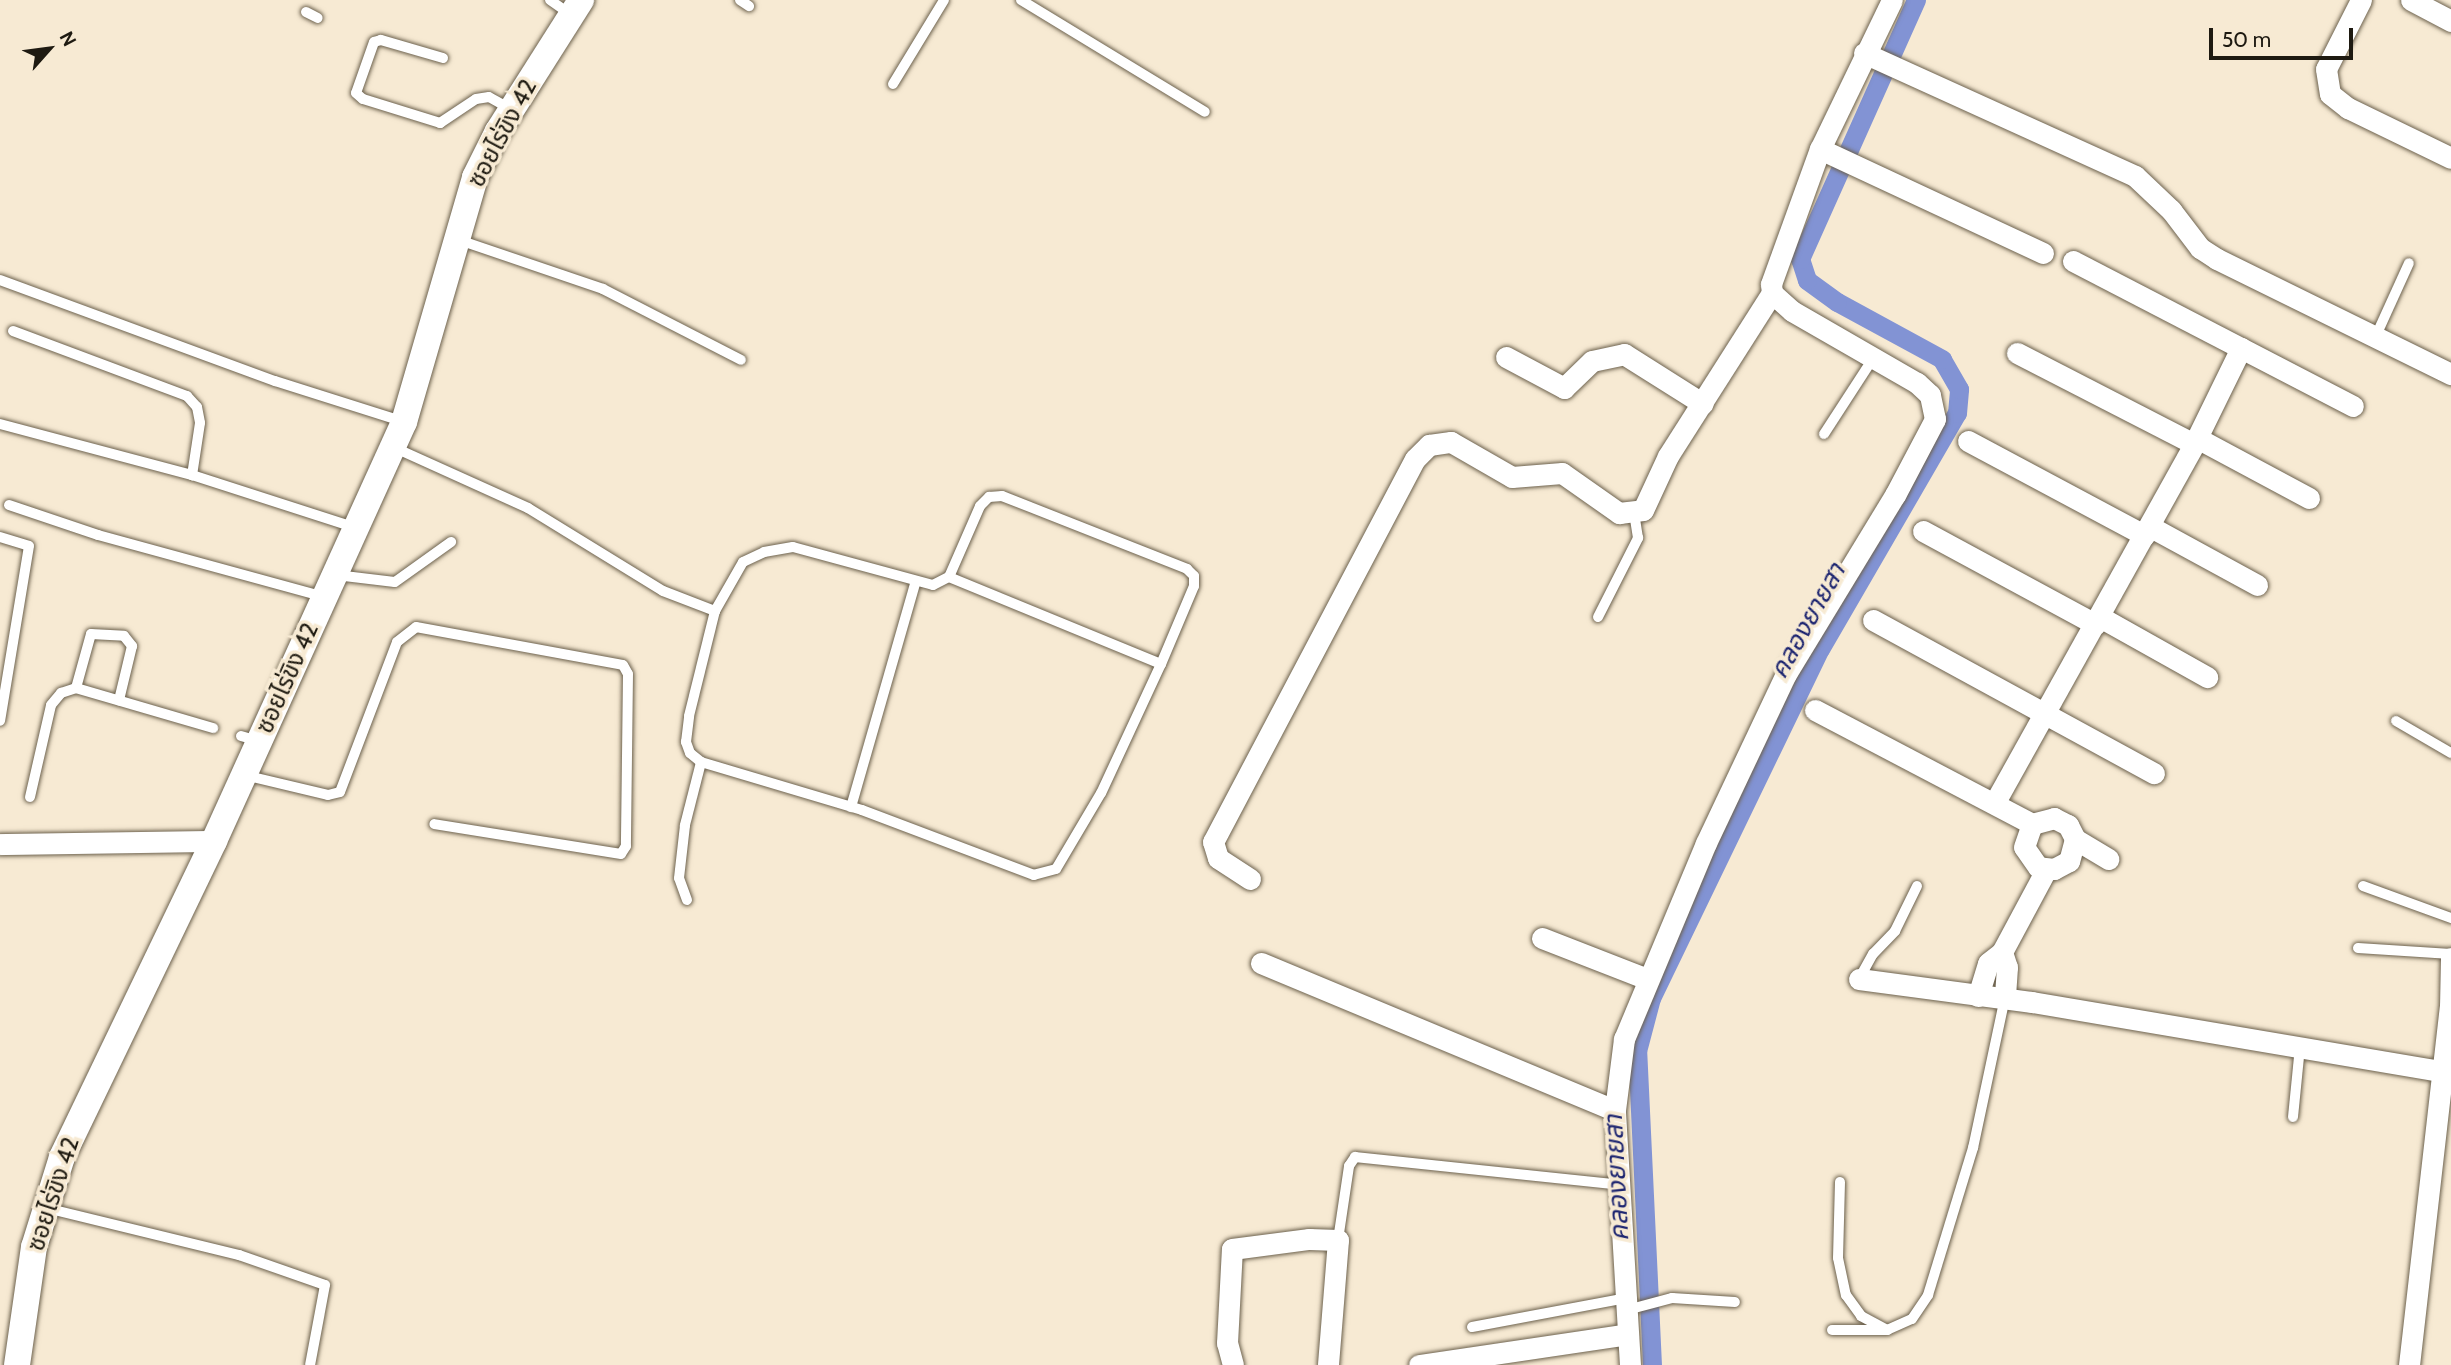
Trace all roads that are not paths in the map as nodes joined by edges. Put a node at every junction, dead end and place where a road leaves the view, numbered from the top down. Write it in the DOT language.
graph roads {
  1 [pos="550,0"];
  2 [pos="944,0"];
  3 [pos="1021,0"];
  4 [pos="1892,0"];
  5 [pos="2361,0"];
  6 [pos="2411,0"];
  7 [pos="576,8"];
  8 [pos="306,12"];
  9 [pos="318,18"];
  10 [pos="2451,21"];
  11 [pos="1868,54"];
  12 [pos="443,58"];
  13 [pos="893,84"];
  14 [pos="511,109"];
  15 [pos="1205,111"];
  16 [pos="1833,155"];
  17 [pos="2451,158"];
  18 [pos="456,239"];
  19 [pos="2043,253"];
  20 [pos="2073,261"];
  21 [pos="2409,263"];
  22 [pos="0,280"];
  23 [pos="1772,293"];
  24 [pos="13,331"];
  25 [pos="2375,338"];
  26 [pos="2241,348"];
  27 [pos="2017,353"];
  28 [pos="1506,357"];
  29 [pos="1874,357"];
  30 [pos="741,360"];
  31 [pos="2451,374"];
  32 [pos="1703,404"];
  33 [pos="2353,406"];
  34 [pos="404,422"];
  35 [pos="0,424"];
  36 [pos="1824,434"];
  37 [pos="1968,441"];
  38 [pos="2196,441"];
  39 [pos="392,446"];
  40 [pos="192,475"];
  41 [pos="2309,498"];
  42 [pos="9,505"];
  43 [pos="1634,513"];
  44 [pos="356,528"];
  45 [pos="1923,531"];
  46 [pos="2146,531"];
  47 [pos="0,537"];
  48 [pos="450,542"];
  49 [pos="949,577"];
  50 [pos="916,580"];
  51 [pos="2257,585"];
  52 [pos="329,586"];
  53 [pos="715,611"];
  54 [pos="1598,617"];
  55 [pos="1873,620"];
  56 [pos="2098,621"];
  57 [pos="1161,664"];
  58 [pos="2207,677"];
  59 [pos="76,688"];
  60 [pos="119,699"];
  61 [pos="1815,710"];
  62 [pos="2047,714"];
  63 [pos="0,721"];
  64 [pos="2396,721"];
  65 [pos="214,728"];
  66 [pos="2451,753"];
  67 [pos="701,762"];
  68 [pos="2154,773"];
  69 [pos="244,775"];
  70 [pos="30,797"];
  71 [pos="1995,802"];
  72 [pos="851,807"];
  73 [pos="434,824"];
  74 [pos="2032,824"];
  75 [pos="2075,839"];
  76 [pos="214,841"];
  77 [pos="0,844"];
  78 [pos="2108,859"];
  79 [pos="2046,870"];
  80 [pos="1250,879"];
  81 [pos="1916,886"];
  82 [pos="2363,886"];
  83 [pos="687,900"];
  84 [pos="2451,918"];
  85 [pos="1542,938"];
  86 [pos="2358,948"];
  87 [pos="2002,952"];
  88 [pos="2451,956"];
  89 [pos="1261,963"];
  90 [pos="1647,979"];
  91 [pos="1859,979"];
  92 [pos="1978,996"];
  93 [pos="2005,998"];
  94 [pos="2301,1047"];
  95 [pos="2442,1071"];
  96 [pos="1615,1110"];
  97 [pos="2293,1117"];
  98 [pos="1840,1182"];
  99 [pos="1620,1185"];
  100 [pos="44,1208"];
  101 [pos="1338,1240"];
  102 [pos="1735,1301"];
  103 [pos="1632,1304"];
  104 [pos="1472,1327"];
  105 [pos="1832,1329"];
  106 [pos="1887,1330"];
  107 [pos="1628,1334"];
  108 [pos="16,1365"];
  109 [pos="310,1365"];
  110 [pos="1233,1365"];
  111 [pos="1328,1365"];
  112 [pos="1419,1365"];
  113 [pos="1630,1365"];
  114 [pos="2409,1365"];
  1 -- 7 [label="lane"];
  2 -- 13 [label="lane"];
  3 -- 15 [label="lane"];
  4 -- 11 [label="street"];
  5 -- 17 [label="street"];
  6 -- 10 [label="street"];
  7 -- 14 [label="street, ซอยไร่ขิง 42"];
  8 -- 9 [label="lane"];
  11 -- 16 [label="street"];
  11 -- 25 [label="street"];
  12 -- 14 [label="lane"];
  14 -- 18 [label="street, ซอยไร่ขิง 42"];
  16 -- 19 [label="street"];
  16 -- 23 [label="street"];
  18 -- 30 [label="lane"];
  18 -- 34 [label="street, ซอยไร่ขิง 42"];
  20 -- 26 [label="street"];
  21 -- 25 [label="lane"];
  22 -- 34 [label="lane"];
  23 -- 29 [label="street"];
  23 -- 32 [label="street"];
  24 -- 40 [label="lane"];
  25 -- 31 [label="street"];
  26 -- 33 [label="street"];
  26 -- 38 [label="street"];
  27 -- 38 [label="street"];
  28 -- 32 [label="street"];
  29 -- 36 [label="lane"];
  29 -- 90 [label="street"];
  32 -- 43 [label="street"];
  34 -- 39 [label="street, ซอยไร่ขิง 42"];
  35 -- 40 [label="lane"];
  37 -- 46 [label="street"];
  38 -- 41 [label="street"];
  38 -- 46 [label="street"];
  39 -- 44 [label="street, ซอยไร่ขิง 42"];
  39 -- 53 [label="lane"];
  40 -- 44 [label="lane"];
  42 -- 52 [label="lane"];
  43 -- 54 [label="lane"];
  43 -- 80 [label="street"];
  44 -- 52 [label="street, ซอยไร่ขิง 42"];
  45 -- 56 [label="street"];
  46 -- 51 [label="street"];
  46 -- 56 [label="street"];
  47 -- 63 [label="lane"];
  48 -- 52 [label="lane"];
  49 -- 50 [label="lane"];
  49 -- 57 [label="lane"];
  49 -- 57 [label="lane"];
  50 -- 53 [label="lane"];
  50 -- 72 [label="lane"];
  52 -- 69 [label="street, ซอยไร่ขิง 42"];
  53 -- 67 [label="lane"];
  55 -- 62 [label="street"];
  56 -- 58 [label="street"];
  56 -- 62 [label="street"];
  57 -- 72 [label="lane"];
  59 -- 60 [label="lane"];
  59 -- 60 [label="lane"];
  59 -- 70 [label="lane"];
  60 -- 65 [label="lane"];
  61 -- 71 [label="street"];
  62 -- 68 [label="street"];
  62 -- 71 [label="street"];
  64 -- 66 [label="lane"];
  67 -- 72 [label="lane"];
  67 -- 83 [label="lane"];
  69 -- 73 [label="lane"];
  69 -- 76 [label="street, ซอยไร่ขิง 42"];
  71 -- 74 [label="street"];
  74 -- 75 [label="street"];
  74 -- 79 [label="street"];
  75 -- 78 [label="street"];
  75 -- 79 [label="street"];
  76 -- 77 [label="street"];
  76 -- 100 [label="street, ซอยไร่ขิง 42"];
  79 -- 87 [label="street"];
  81 -- 91 [label="lane"];
  82 -- 84 [label="lane"];
  85 -- 90 [label="street"];
  86 -- 88 [label="lane"];
  87 -- 92 [label="street"];
  87 -- 93 [label="street"];
  88 -- 95 [label="street"];
  89 -- 96 [label="street"];
  90 -- 96 [label="street"];
  91 -- 92 [label="street"];
  92 -- 93 [label="street"];
  93 -- 94 [label="street"];
  93 -- 106 [label="lane"];
  94 -- 95 [label="street"];
  94 -- 97 [label="lane"];
  95 -- 114 [label="street"];
  96 -- 99 [label="street"];
  98 -- 106 [label="lane"];
  99 -- 101 [label="lane"];
  99 -- 103 [label="street"];
  100 -- 108 [label="street, ซอยไร่ขิง 42"];
  100 -- 109 [label="lane"];
  101 -- 110 [label="street"];
  101 -- 111 [label="street"];
  102 -- 103 [label="lane"];
  103 -- 104 [label="lane"];
  103 -- 107 [label="street"];
  105 -- 106 [label="lane"];
  107 -- 112 [label="street"];
  107 -- 113 [label="street"];
}
